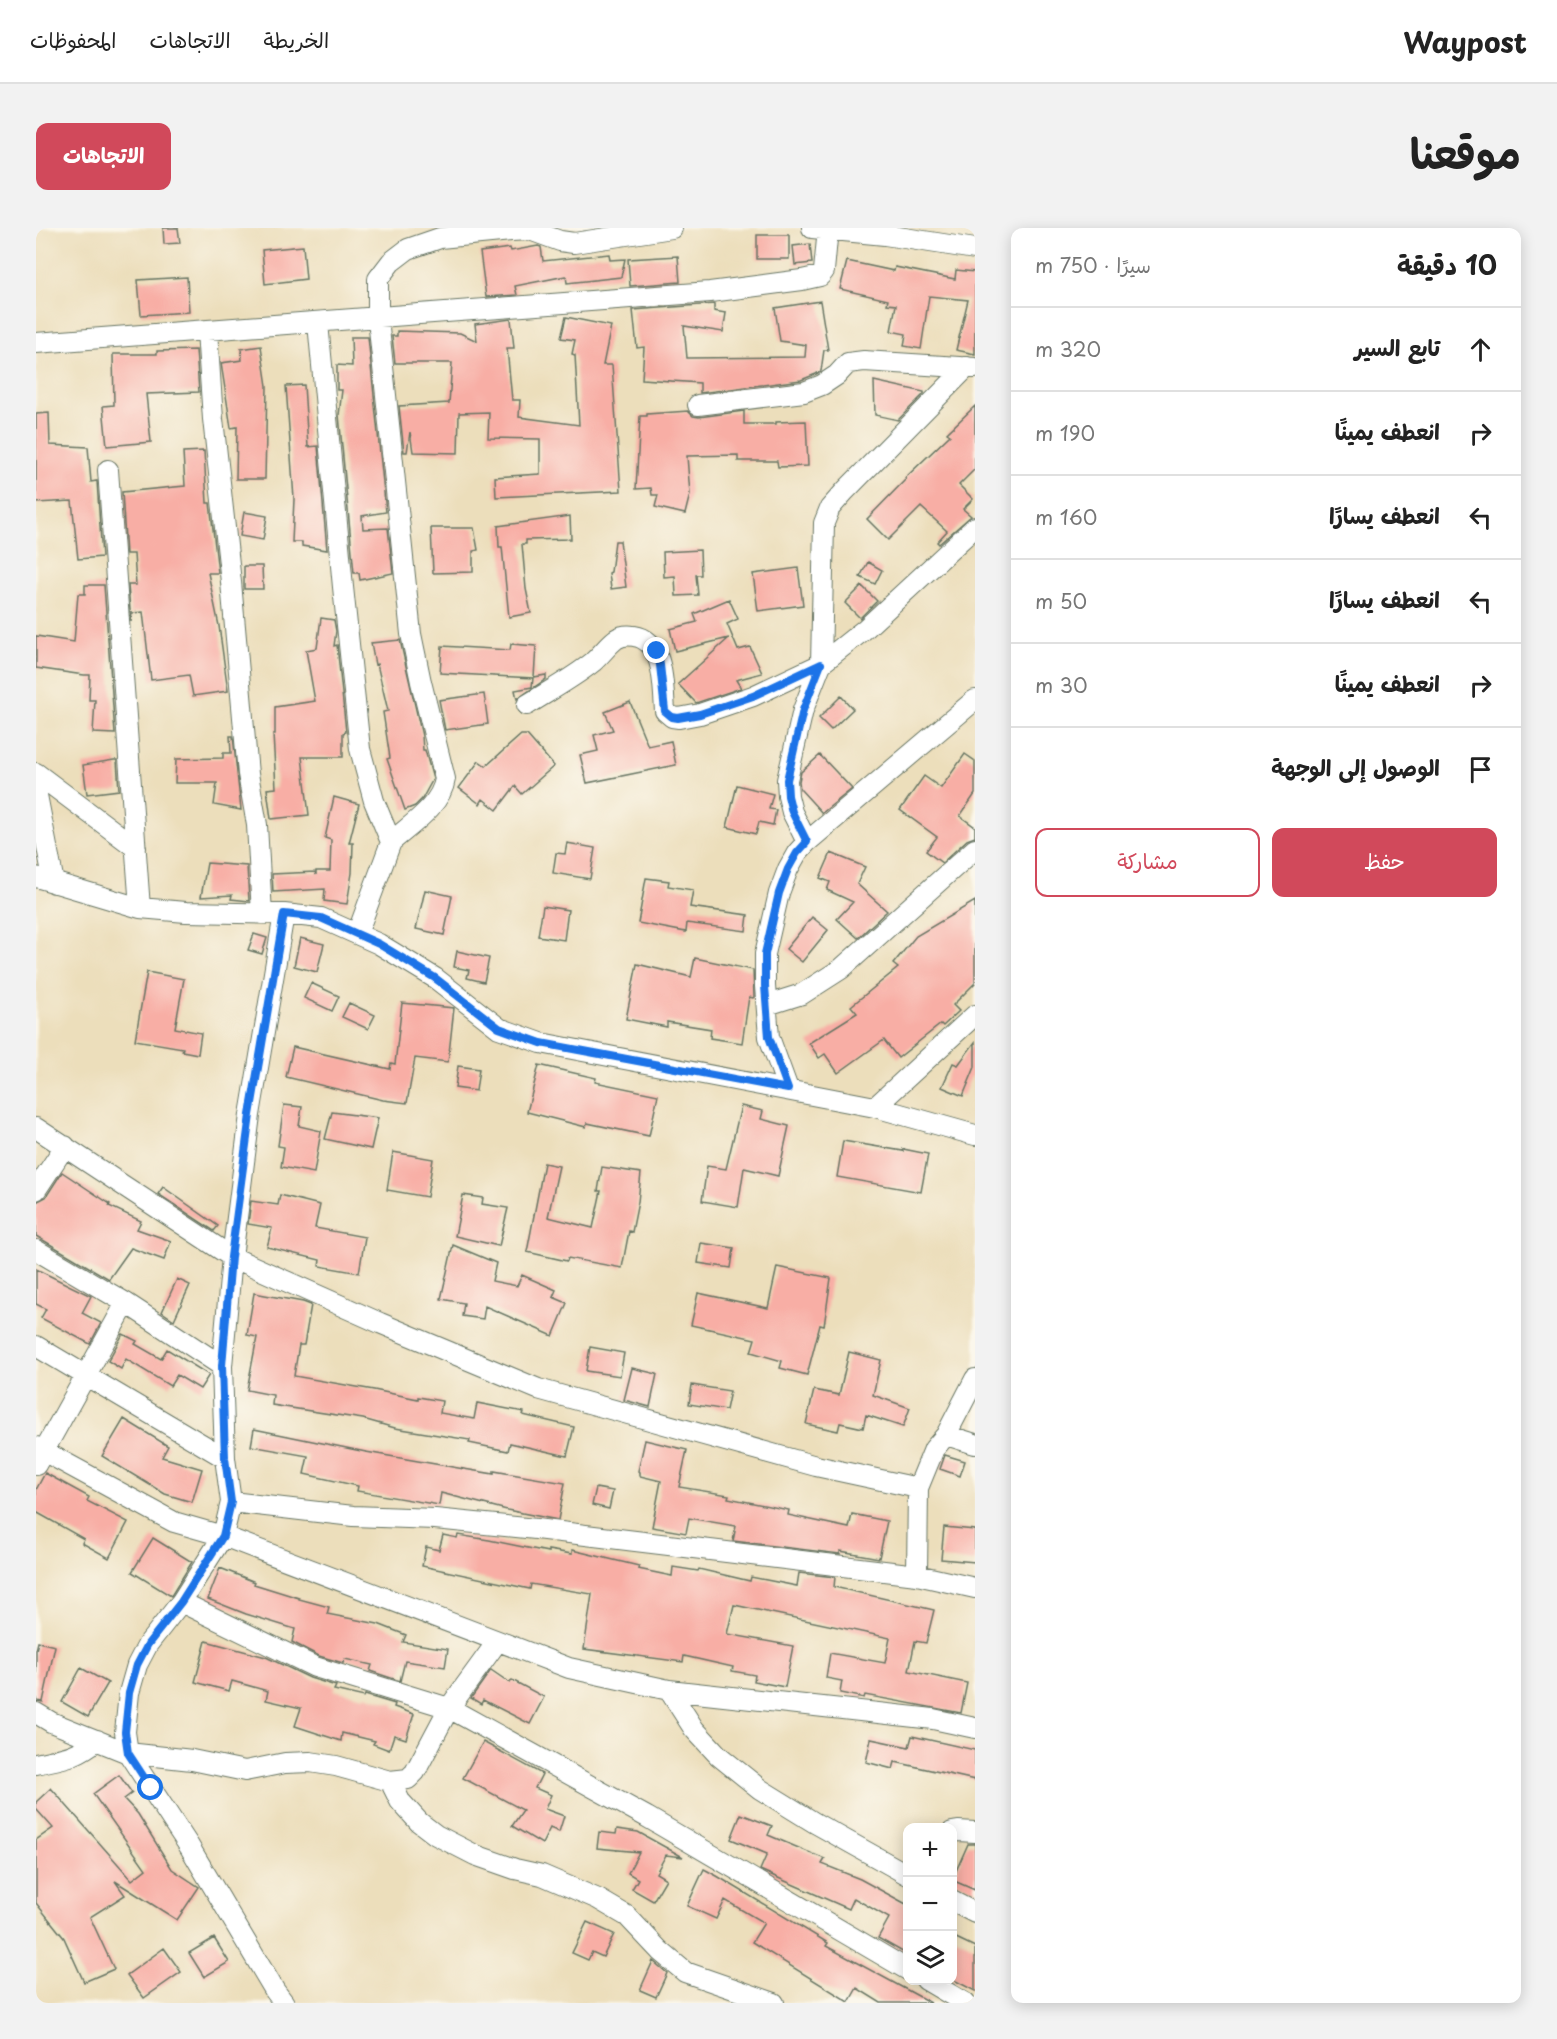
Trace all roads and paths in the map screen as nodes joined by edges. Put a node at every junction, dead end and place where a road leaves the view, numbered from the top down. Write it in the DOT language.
graph roads {
  1 [pos="672,228"];
  2 [pos="823,229"];
  3 [pos="975,249"];
  4 [pos="378,319"];
  5 [pos="318,323"];
  6 [pos="207,332"];
  7 [pos="36,343"];
  8 [pos="971,367"];
  9 [pos="698,405"];
  10 [pos="108,470"];
  11 [pos="975,527"];
  12 [pos="821,664"];
  13 [pos="527,705"];
  14 [pos="973,705"];
  15 [pos="36,773"];
  16 [pos="36,790"];
  17 [pos="391,842"];
  18 [pos="807,842"];
  19 [pos="136,848"];
  20 [pos="975,849"];
  21 [pos="45,880"];
  22 [pos="140,908"];
  23 [pos="262,914"];
  24 [pos="284,914"];
  25 [pos="357,934"];
  26 [pos="767,1005"];
  27 [pos="975,1015"];
  28 [pos="788,1089"];
  29 [pos="875,1107"];
  30 [pos="36,1128"];
  31 [pos="975,1135"];
  32 [pos="65,1146"];
  33 [pos="36,1190"];
  34 [pos="36,1250"];
  35 [pos="231,1257"];
  36 [pos="126,1304"];
  37 [pos="36,1346"];
  38 [pos="222,1366"];
  39 [pos="86,1377"];
  40 [pos="975,1380"];
  41 [pos="946,1435"];
  42 [pos="975,1444"];
  43 [pos="38,1455"];
  44 [pos="225,1458"];
  45 [pos="918,1488"];
  46 [pos="231,1502"];
  47 [pos="223,1536"];
  48 [pos="916,1575"];
  49 [pos="975,1588"];
  50 [pos="181,1602"];
  51 [pos="497,1642"];
  52 [pos="669,1690"];
  53 [pos="449,1708"];
  54 [pos="36,1713"];
  55 [pos="975,1728"];
  56 [pos="97,1740"];
  57 [pos="128,1753"];
  58 [pos="36,1764"];
  59 [pos="390,1781"];
  60 [pos="957,1832"];
  61 [pos="975,1832"];
  62 [pos="903,1872"];
  63 [pos="957,1904"];
  64 [pos="975,1914"];
  65 [pos="903,1967"];
  66 [pos="932,1990"];
  67 [pos="284,2003"];
  68 [pos="774,2003"];
  69 [pos="965,2003"];
  1 -- 4 [label="street"];
  2 -- 3 [label="street"];
  2 -- 4 [label="street"];
  4 -- 5 [label="street"];
  4 -- 17 [label="street"];
  5 -- 6 [label="street"];
  5 -- 17 [label="street"];
  6 -- 7 [label="street"];
  6 -- 23 [label="street"];
  8 -- 9 [label="street"];
  8 -- 12 [label="street"];
  10 -- 19 [label="street"];
  11 -- 12 [label="street"];
  12 -- 13 [label="street"];
  12 -- 18 [label="street"];
  14 -- 18 [label="street"];
  15 -- 19 [label="street"];
  16 -- 21 [label="street"];
  17 -- 25 [label="street"];
  18 -- 26 [label="street"];
  19 -- 22 [label="street"];
  20 -- 26 [label="street"];
  21 -- 22 [label="street"];
  22 -- 23 [label="street"];
  23 -- 24 [label="street"];
  24 -- 25 [label="street"];
  24 -- 35 [label="street"];
  25 -- 28 [label="street"];
  26 -- 28 [label="street"];
  27 -- 29 [label="street"];
  28 -- 29 [label="street"];
  29 -- 31 [label="street"];
  30 -- 32 [label="street"];
  32 -- 33 [label="street"];
  32 -- 35 [label="street"];
  34 -- 36 [label="street"];
  35 -- 38 [label="street"];
  35 -- 45 [label="street"];
  36 -- 38 [label="street"];
  36 -- 39 [label="street"];
  37 -- 39 [label="street"];
  38 -- 44 [label="street"];
  39 -- 43 [label="street"];
  39 -- 44 [label="street"];
  40 -- 41 [label="street"];
  41 -- 42 [label="street"];
  41 -- 45 [label="street"];
  43 -- 47 [label="street"];
  44 -- 46 [label="street"];
  45 -- 48 [label="street"];
  46 -- 47 [label="street"];
  46 -- 48 [label="street"];
  47 -- 50 [label="street"];
  47 -- 51 [label="street"];
  48 -- 49 [label="street"];
  50 -- 53 [label="street"];
  50 -- 57 [label="street"];
  51 -- 52 [label="street"];
  51 -- 53 [label="street"];
  52 -- 55 [label="street"];
  52 -- 62 [label="street"];
  53 -- 59 [label="street"];
  53 -- 65 [label="street"];
  54 -- 56 [label="street"];
  56 -- 57 [label="street"];
  56 -- 58 [label="street"];
  57 -- 59 [label="street"];
  57 -- 67 [label="street"];
  59 -- 68 [label="street"];
  60 -- 61 [label="street"];
  63 -- 64 [label="street"];
  66 -- 69 [label="street"];
}
